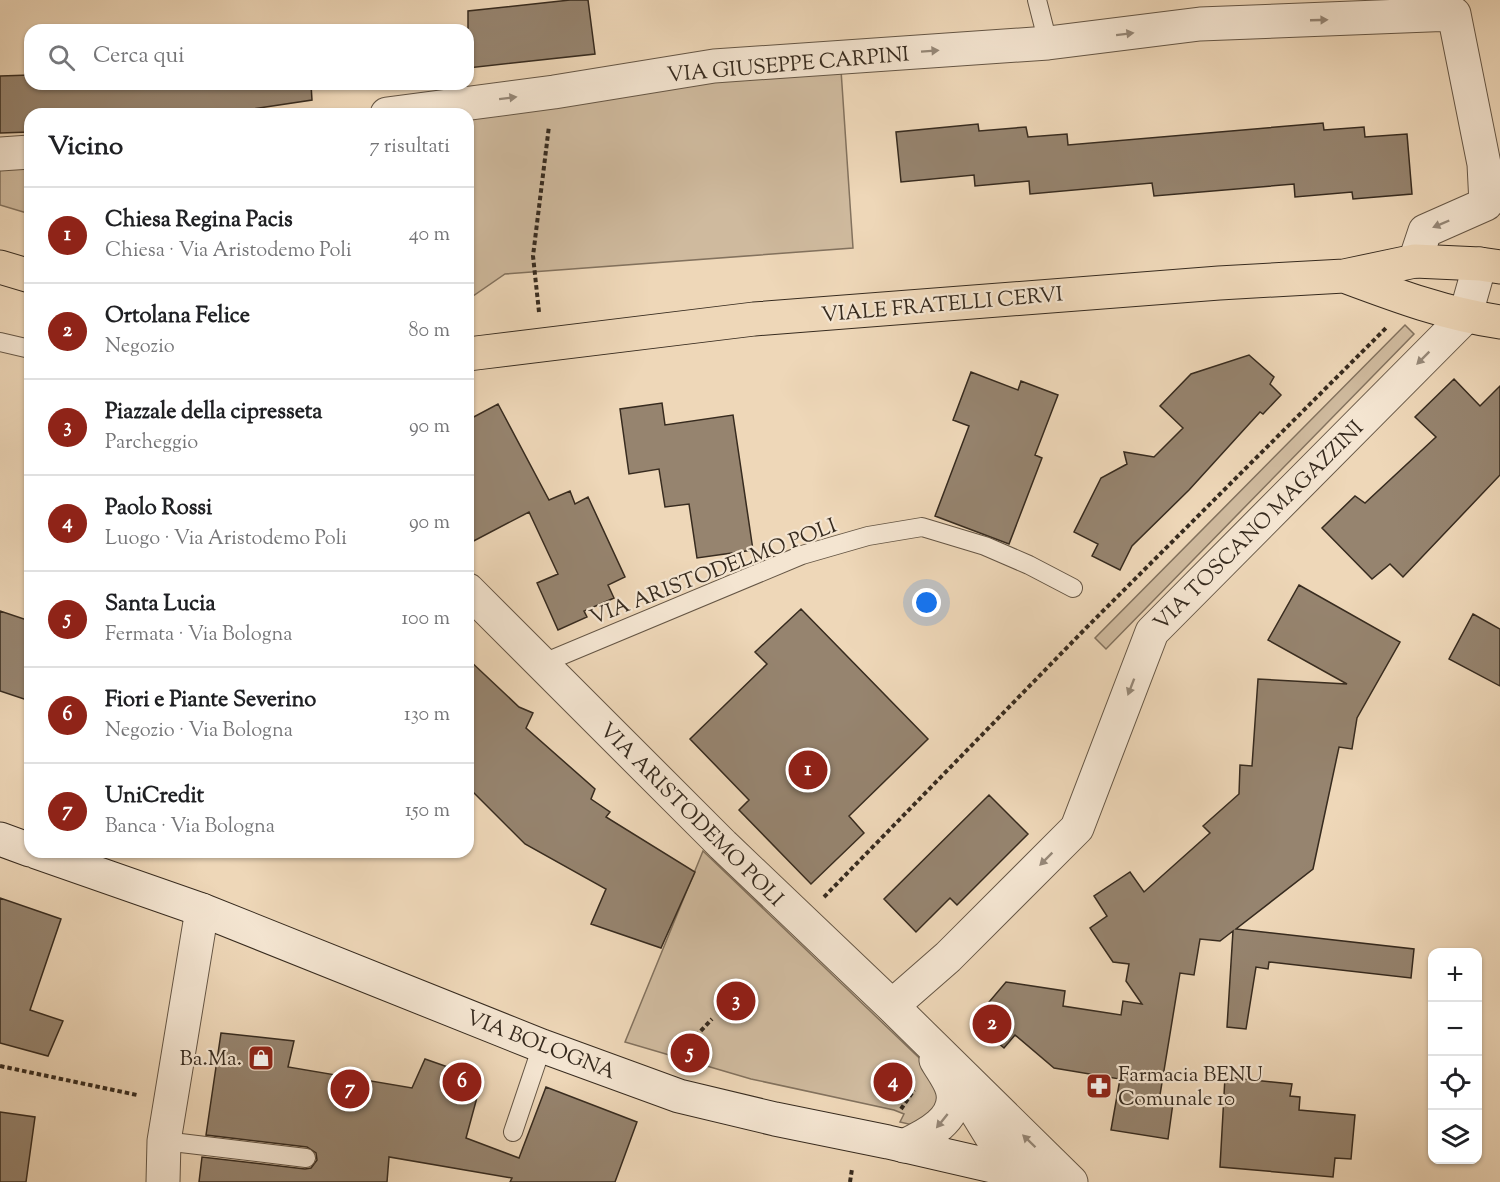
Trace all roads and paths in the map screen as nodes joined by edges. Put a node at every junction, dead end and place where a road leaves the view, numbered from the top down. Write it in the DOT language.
graph roads {
  1 [pos="1037,0"];
  2 [pos="1048,43"];
  3 [pos="554,92"];
  4 [pos="433,108"];
  5 [pos="24,152"];
  6 [pos="0,154"];
  7 [pos="1415,261"];
  8 [pos="1490,266"];
  9 [pos="0,267"];
  10 [pos="24,274"];
  11 [pos="1344,276"];
  12 [pos="1412,302"];
  13 [pos="1465,317"];
  14 [pos="1500,322"];
  15 [pos="474,337"];
  16 [pos="0,342"];
  17 [pos="542,344"];
  18 [pos="24,348"];
  19 [pos="474,353"];
  20 [pos="1073,588"];
  21 [pos="474,596"];
  22 [pos="541,664"];
  23 [pos="0,839"];
  24 [pos="24,848"];
  25 [pos="53,858"];
  26 [pos="202,910"];
  27 [pos="801,921"];
  28 [pos="892,1006"];
  29 [pos="712,1019"];
  30 [pos="930,1044"];
  31 [pos="542,1046"];
  32 [pos="0,1066"];
  33 [pos="650,1085"];
  34 [pos="171,1102"];
  35 [pos="513,1132"];
  36 [pos="164,1141"];
  37 [pos="904,1146"];
  38 [pos="306,1158"];
  39 [pos="1012,1170"];
  40 [pos="163,1182"];
  41 [pos="1062,1182"];
  42 [pos="1071,1182"];
  1 -- 2 [label="lane"];
  3 -- 2 [label="street, VIA GIUSEPPE CARPINI, one-way"];
  2 -- 7 [label="street, VIA GIUSEPPE CARPINI, one-way"];
  4 -- 3 [label="street, VIA GIUSEPPE CARPINI, one-way"];
  3 -- 17 [label="path"];
  5 -- 6 [label="street"];
  7 -- 8 [label="main road, VIALE FRATELLI CERVI"];
  7 -- 11 [label="main road, VIALE FRATELLI CERVI"];
  8 -- 13 [label="street, VIALE FRATELLI CERVI"];
  9 -- 10 [label="main road"];
  11 -- 12 [label="main road, VIALE FRATELLI CERVI"];
  11 -- 17 [label="main road, VIALE FRATELLI CERVI"];
  12 -- 13 [label="main road, VIALE FRATELLI CERVI"];
  12 -- 27 [label="path"];
  13 -- 14 [label="main road, VIALE FRATELLI CERVI"];
  13 -- 28 [label="street, VIA TOSCANO MAGAZZINI, one-way"];
  15 -- 17 [label="main road"];
  16 -- 18 [label="lane"];
  17 -- 19 [label="main road"];
  20 -- 22 [label="lane, VIA ARISTODELMO POLI"];
  21 -- 22 [label="street, VIA ARISTODEMO POLI"];
  22 -- 27 [label="street, VIA ARISTODEMO POLI"];
  23 -- 24 [label="street"];
  25 -- 26 [label="street, VIA BOLOGNA"];
  26 -- 31 [label="street, VIA BOLOGNA"];
  26 -- 34 [label="street"];
  27 -- 28 [label="street, VIA ARISTODEMO POLI"];
  28 -- 30 [label="street, VIA ARISTODEMO POLI"];
  29 -- 33 [label="path"];
  30 -- 37 [label="street, VIA ARISTODEMO POLI, one-way"];
  30 -- 39 [label="street, VIA ARISTODEMO POLI"];
  42 -- 30 [label="street, VIA ARISTODEMO POLI, one-way"];
  31 -- 33 [label="street, VIA BOLOGNA"];
  31 -- 35 [label="lane"];
  32 -- 34 [label="path"];
  33 -- 37 [label="street, VIA BOLOGNA"];
  34 -- 36 [label="street"];
  36 -- 38 [label="lane"];
  36 -- 40 [label="street"];
  37 -- 39 [label="street, VIA BOLOGNA"];
  39 -- 41 [label="street, VIA BOLOGNA"];
}
